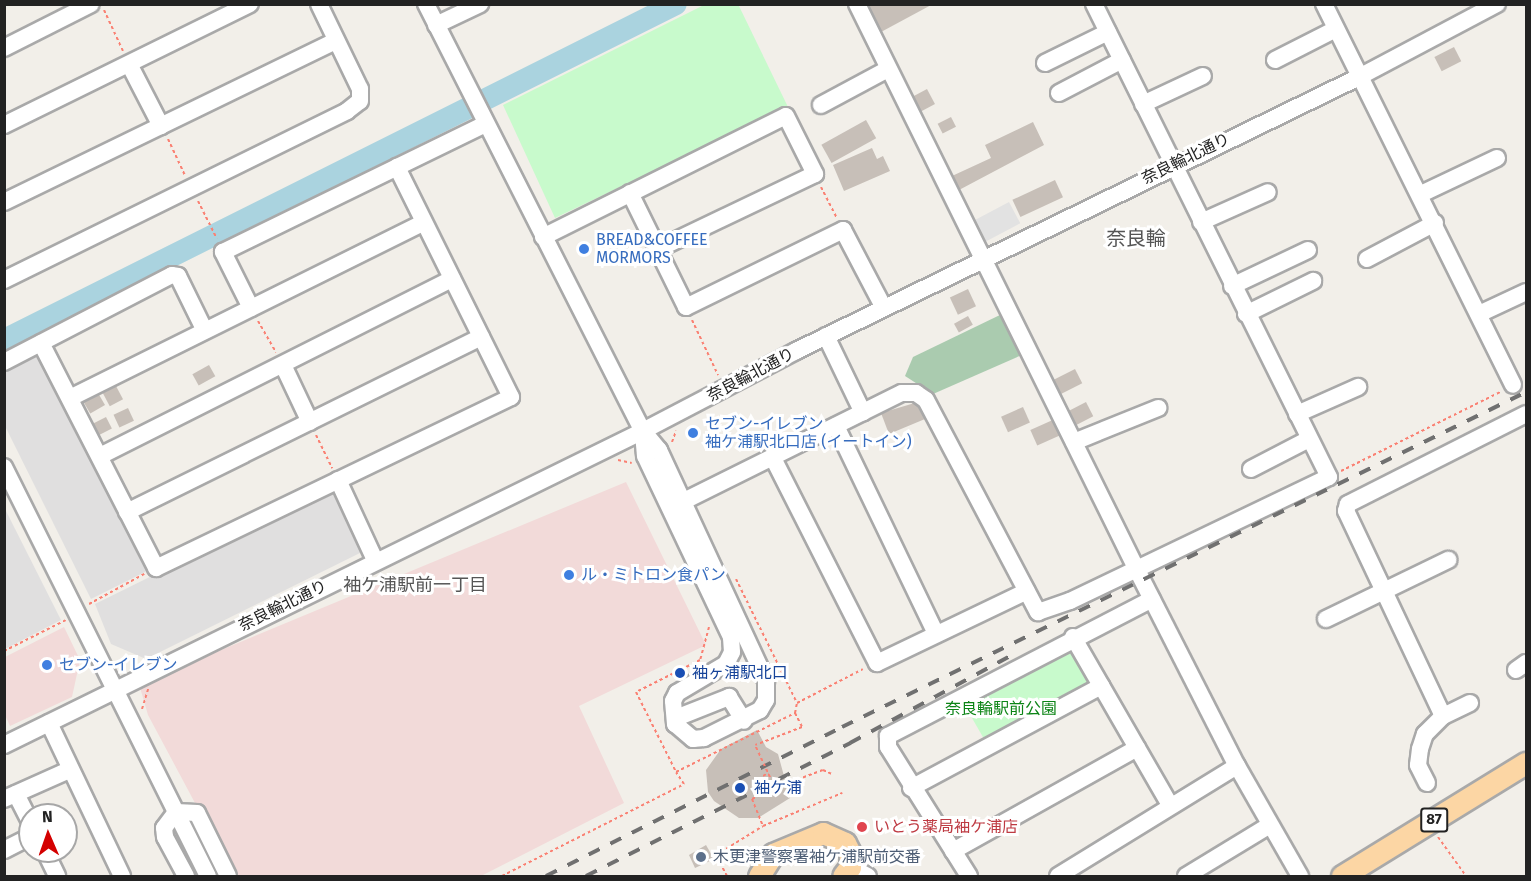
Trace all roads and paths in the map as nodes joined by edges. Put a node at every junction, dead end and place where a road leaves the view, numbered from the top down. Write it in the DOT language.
graph roads {
  1 [pos="91,4"];
  2 [pos="101,4"];
  3 [pos="250,4"];
  4 [pos="426,4"];
  5 [pos="480,4"];
  6 [pos="857,4"];
  7 [pos="1094,4"];
  8 [pos="1324,4"];
  9 [pos="1497,4"];
  10 [pos="319,5"];
  11 [pos="436,25"];
  12 [pos="1336,29"];
  13 [pos="1108,32"];
  14 [pos="336,41"];
  15 [pos="4,48"];
  16 [pos="1122,60"];
  17 [pos="1275,60"];
  18 [pos="1045,63"];
  19 [pos="129,64"];
  20 [pos="888,69"];
  21 [pos="1203,76"];
  22 [pos="1359,77"];
  23 [pos="1059,93"];
  24 [pos="1143,104"];
  25 [pos="821,105"];
  26 [pos="486,124"];
  27 [pos="4,125"];
  28 [pos="161,126"];
  29 [pos="1497,158"];
  30 [pos="1174,165"];
  31 [pos="397,168"];
  32 [pos="815,174"];
  33 [pos="1268,192"];
  34 [pos="630,194"];
  35 [pos="1421,194"];
  36 [pos="4,202"];
  37 [pos="424,222"];
  38 [pos="1202,222"];
  39 [pos="1435,223"];
  40 [pos="843,231"];
  41 [pos="543,237"];
  42 [pos="658,249"];
  43 [pos="1308,250"];
  44 [pos="986,259"];
  45 [pos="1367,259"];
  46 [pos="5,279"];
  47 [pos="453,279"];
  48 [pos="1313,280"];
  49 [pos="1232,286"];
  50 [pos="1527,292"];
  51 [pos="686,307"];
  52 [pos="251,308"];
  53 [pos="884,308"];
  54 [pos="1246,314"];
  55 [pos="1479,315"];
  56 [pos="204,329"];
  57 [pos="826,336"];
  58 [pos="482,338"];
  59 [pos="41,343"];
  60 [pos="4,362"];
  61 [pos="283,365"];
  62 [pos="1513,385"];
  63 [pos="1358,387"];
  64 [pos="725,388"];
  65 [pos="70,398"];
  66 [pos="1158,408"];
  67 [pos="863,413"];
  68 [pos="1297,414"];
  69 [pos="1527,414"];
  70 [pos="310,422"];
  71 [pos="836,426"];
  72 [pos="677,429"];
  73 [pos="643,431"];
  74 [pos="1309,439"];
  75 [pos="1074,442"];
  76 [pos="671,445"];
  77 [pos="100,456"];
  78 [pos="773,458"];
  79 [pos="613,460"];
  80 [pos="1251,469"];
  81 [pos="636,473"];
  82 [pos="6,474"];
  83 [pos="1329,477"];
  84 [pos="338,480"];
  85 [pos="684,501"];
  86 [pos="128,512"];
  87 [pos="375,560"];
  88 [pos="1448,560"];
  89 [pos="156,568"];
  90 [pos="1137,570"];
  91 [pos="734,576"];
  92 [pos="1027,591"];
  93 [pos="1382,591"];
  94 [pos="1152,599"];
  95 [pos="86,605"];
  96 [pos="68,619"];
  97 [pos="1326,619"];
  98 [pos="711,622"];
  99 [pos="936,634"];
  100 [pos="1073,637"];
  101 [pos="4,651"];
  102 [pos="877,663"];
  103 [pos="726,664"];
  104 [pos="761,667"];
  105 [pos="150,684"];
  106 [pos="1101,686"];
  107 [pos="115,690"];
  108 [pos="797,703"];
  109 [pos="1470,703"];
  110 [pos="140,713"];
  111 [pos="795,713"];
  112 [pos="1443,716"];
  113 [pos="744,721"];
  114 [pos="49,723"];
  115 [pos="675,724"];
  116 [pos="4,745"];
  117 [pos="1137,748"];
  118 [pos="1527,763"];
  119 [pos="1237,765"];
  120 [pos="69,770"];
  121 [pos="676,772"];
  122 [pos="768,773"];
  123 [pos="832,774"];
  124 [pos="763,776"];
  125 [pos="1427,783"];
  126 [pos="775,788"];
  127 [pos="911,788"];
  128 [pos="842,793"];
  129 [pos="10,796"];
  130 [pos="1170,805"];
  131 [pos="176,812"];
  132 [pos="1427,824"];
  133 [pos="1270,825"];
  134 [pos="764,826"];
  135 [pos="18,843"];
  136 [pos="4,850"];
  137 [pos="953,851"];
  138 [pos="1083,870"];
  139 [pos="854,873"];
  140 [pos="181,875"];
  141 [pos="122,876"];
  142 [pos="208,876"];
  143 [pos="228,876"];
  144 [pos="502,876"];
  145 [pos="727,876"];
  146 [pos="759,876"];
  147 [pos="969,876"];
  148 [pos="1058,876"];
  149 [pos="1186,876"];
  150 [pos="1300,876"];
  151 [pos="1342,876"];
  152 [pos="1466,876"];
  1 -- 15 [label="street"];
  2 -- 19 [label="path"];
  3 -- 19 [label="street"];
  4 -- 11 [label="street"];
  5 -- 11 [label="street"];
  6 -- 20 [label="street"];
  7 -- 13 [label="street"];
  8 -- 12 [label="street"];
  9 -- 22 [label="street, 奈良輪北通り"];
  10 -- 14 [label="street"];
  11 -- 26 [label="street"];
  12 -- 17 [label="street"];
  12 -- 22 [label="street"];
  13 -- 16 [label="street"];
  13 -- 18 [label="street"];
  14 -- 28 [label="street"];
  14 -- 46 [label="street"];
  16 -- 23 [label="street"];
  16 -- 24 [label="street"];
  19 -- 27 [label="street"];
  19 -- 28 [label="street"];
  20 -- 25 [label="street"];
  20 -- 44 [label="street"];
  21 -- 24 [label="street"];
  22 -- 30 [label="street, 奈良輪北通り"];
  22 -- 35 [label="street"];
  24 -- 30 [label="street"];
  26 -- 31 [label="street"];
  26 -- 41 [label="street"];
  28 -- 36 [label="street"];
  29 -- 35 [label="street"];
  30 -- 38 [label="street"];
  30 -- 44 [label="street, 奈良輪北通り"];
  31 -- 37 [label="street"];
  31 -- 52 [label="street"];
  32 -- 34 [label="street"];
  32 -- 40 [label="path"];
  32 -- 42 [label="street"];
  33 -- 38 [label="street"];
  34 -- 41 [label="street"];
  34 -- 42 [label="street"];
  35 -- 39 [label="street"];
  37 -- 47 [label="street"];
  37 -- 52 [label="street"];
  38 -- 49 [label="street"];
  39 -- 45 [label="street"];
  39 -- 55 [label="street"];
  40 -- 51 [label="street"];
  40 -- 53 [label="street"];
  41 -- 73 [label="street"];
  42 -- 51 [label="street"];
  43 -- 49 [label="street"];
  44 -- 53 [label="street, 奈良輪北通り"];
  44 -- 75 [label="street"];
  47 -- 58 [label="street"];
  47 -- 61 [label="street"];
  48 -- 54 [label="street"];
  49 -- 54 [label="street"];
  50 -- 55 [label="street"];
  51 -- 64 [label="path"];
  52 -- 56 [label="street"];
  52 -- 61 [label="path"];
  53 -- 57 [label="street, 奈良輪北通り"];
  54 -- 68 [label="street"];
  55 -- 62 [label="street"];
  56 -- 59 [label="street"];
  56 -- 65 [label="street"];
  57 -- 64 [label="street, 奈良輪北通り"];
  57 -- 67 [label="street"];
  58 -- 70 [label="street"];
  58 -- 84 [label="street"];
  59 -- 60 [label="street"];
  59 -- 65 [label="street"];
  61 -- 70 [label="street"];
  61 -- 77 [label="street"];
  62 -- 83 [label="path"];
  63 -- 68 [label="street"];
  64 -- 73 [label="street, 奈良輪北通り"];
  65 -- 77 [label="street"];
  66 -- 75 [label="street"];
  67 -- 71 [label="street"];
  67 -- 92 [label="street"];
  68 -- 74 [label="street"];
  69 -- 93 [label="street"];
  70 -- 84 [label="path"];
  70 -- 86 [label="street"];
  71 -- 78 [label="street"];
  71 -- 99 [label="street"];
  72 -- 76 [label="path"];
  73 -- 85 [label="street"];
  73 -- 87 [label="street, 奈良輪北通り"];
  73 -- 103 [label="street"];
  74 -- 80 [label="street"];
  74 -- 83 [label="street"];
  75 -- 90 [label="street"];
  77 -- 86 [label="street"];
  78 -- 85 [label="street"];
  78 -- 102 [label="street"];
  79 -- 81 [label="path"];
  82 -- 107 [label="street"];
  83 -- 90 [label="street"];
  84 -- 87 [label="street"];
  84 -- 89 [label="street"];
  85 -- 104 [label="street"];
  86 -- 89 [label="street"];
  87 -- 107 [label="street, 奈良輪北通り"];
  88 -- 93 [label="street"];
  89 -- 95 [label="path"];
  90 -- 92 [label="street"];
  90 -- 94 [label="street"];
  91 -- 108 [label="path"];
  92 -- 99 [label="street"];
  93 -- 97 [label="street"];
  93 -- 112 [label="street"];
  94 -- 100 [label="street"];
  94 -- 119 [label="street"];
  96 -- 101 [label="path"];
  98 -- 121 [label="path"];
  99 -- 102 [label="street"];
  100 -- 106 [label="street"];
  100 -- 127 [label="street"];
  102 -- 108 [label="path"];
  103 -- 104 [label="street"];
  103 -- 115 [label="street"];
  104 -- 113 [label="street"];
  105 -- 110 [label="path"];
  106 -- 117 [label="street"];
  106 -- 127 [label="street"];
  107 -- 114 [label="street, 奈良輪北通り"];
  107 -- 131 [label="street"];
  108 -- 111 [label="path"];
  109 -- 112 [label="street"];
  111 -- 121 [label="path"];
  111 -- 122 [label="path, bridge"];
  112 -- 125 [label="street"];
  113 -- 115 [label="street"];
  113 -- 115 [label="street"];
  114 -- 116 [label="street, 奈良輪北通り"];
  114 -- 120 [label="street"];
  117 -- 130 [label="street"];
  117 -- 137 [label="street"];
  118 -- 132 [label="main road, 87"];
  119 -- 130 [label="street"];
  119 -- 133 [label="street"];
  120 -- 129 [label="street"];
  120 -- 141 [label="street"];
  121 -- 144 [label="path"];
  122 -- 124 [label="path, bridge"];
  122 -- 126 [label="path, bridge"];
  123 -- 126 [label="path"];
  126 -- 134 [label="path, bridge"];
  127 -- 137 [label="street"];
  128 -- 134 [label="path"];
  130 -- 138 [label="street"];
  131 -- 140 [label="street"];
  131 -- 142 [label="street"];
  131 -- 143 [label="street"];
  132 -- 151 [label="main road, 87"];
  132 -- 152 [label="path"];
  133 -- 149 [label="street"];
  133 -- 150 [label="street"];
  134 -- 145 [label="path"];
  135 -- 136 [label="street"];
  137 -- 147 [label="street"];
  138 -- 148 [label="street"];
  139 -- 146 [label="main road"];
}
